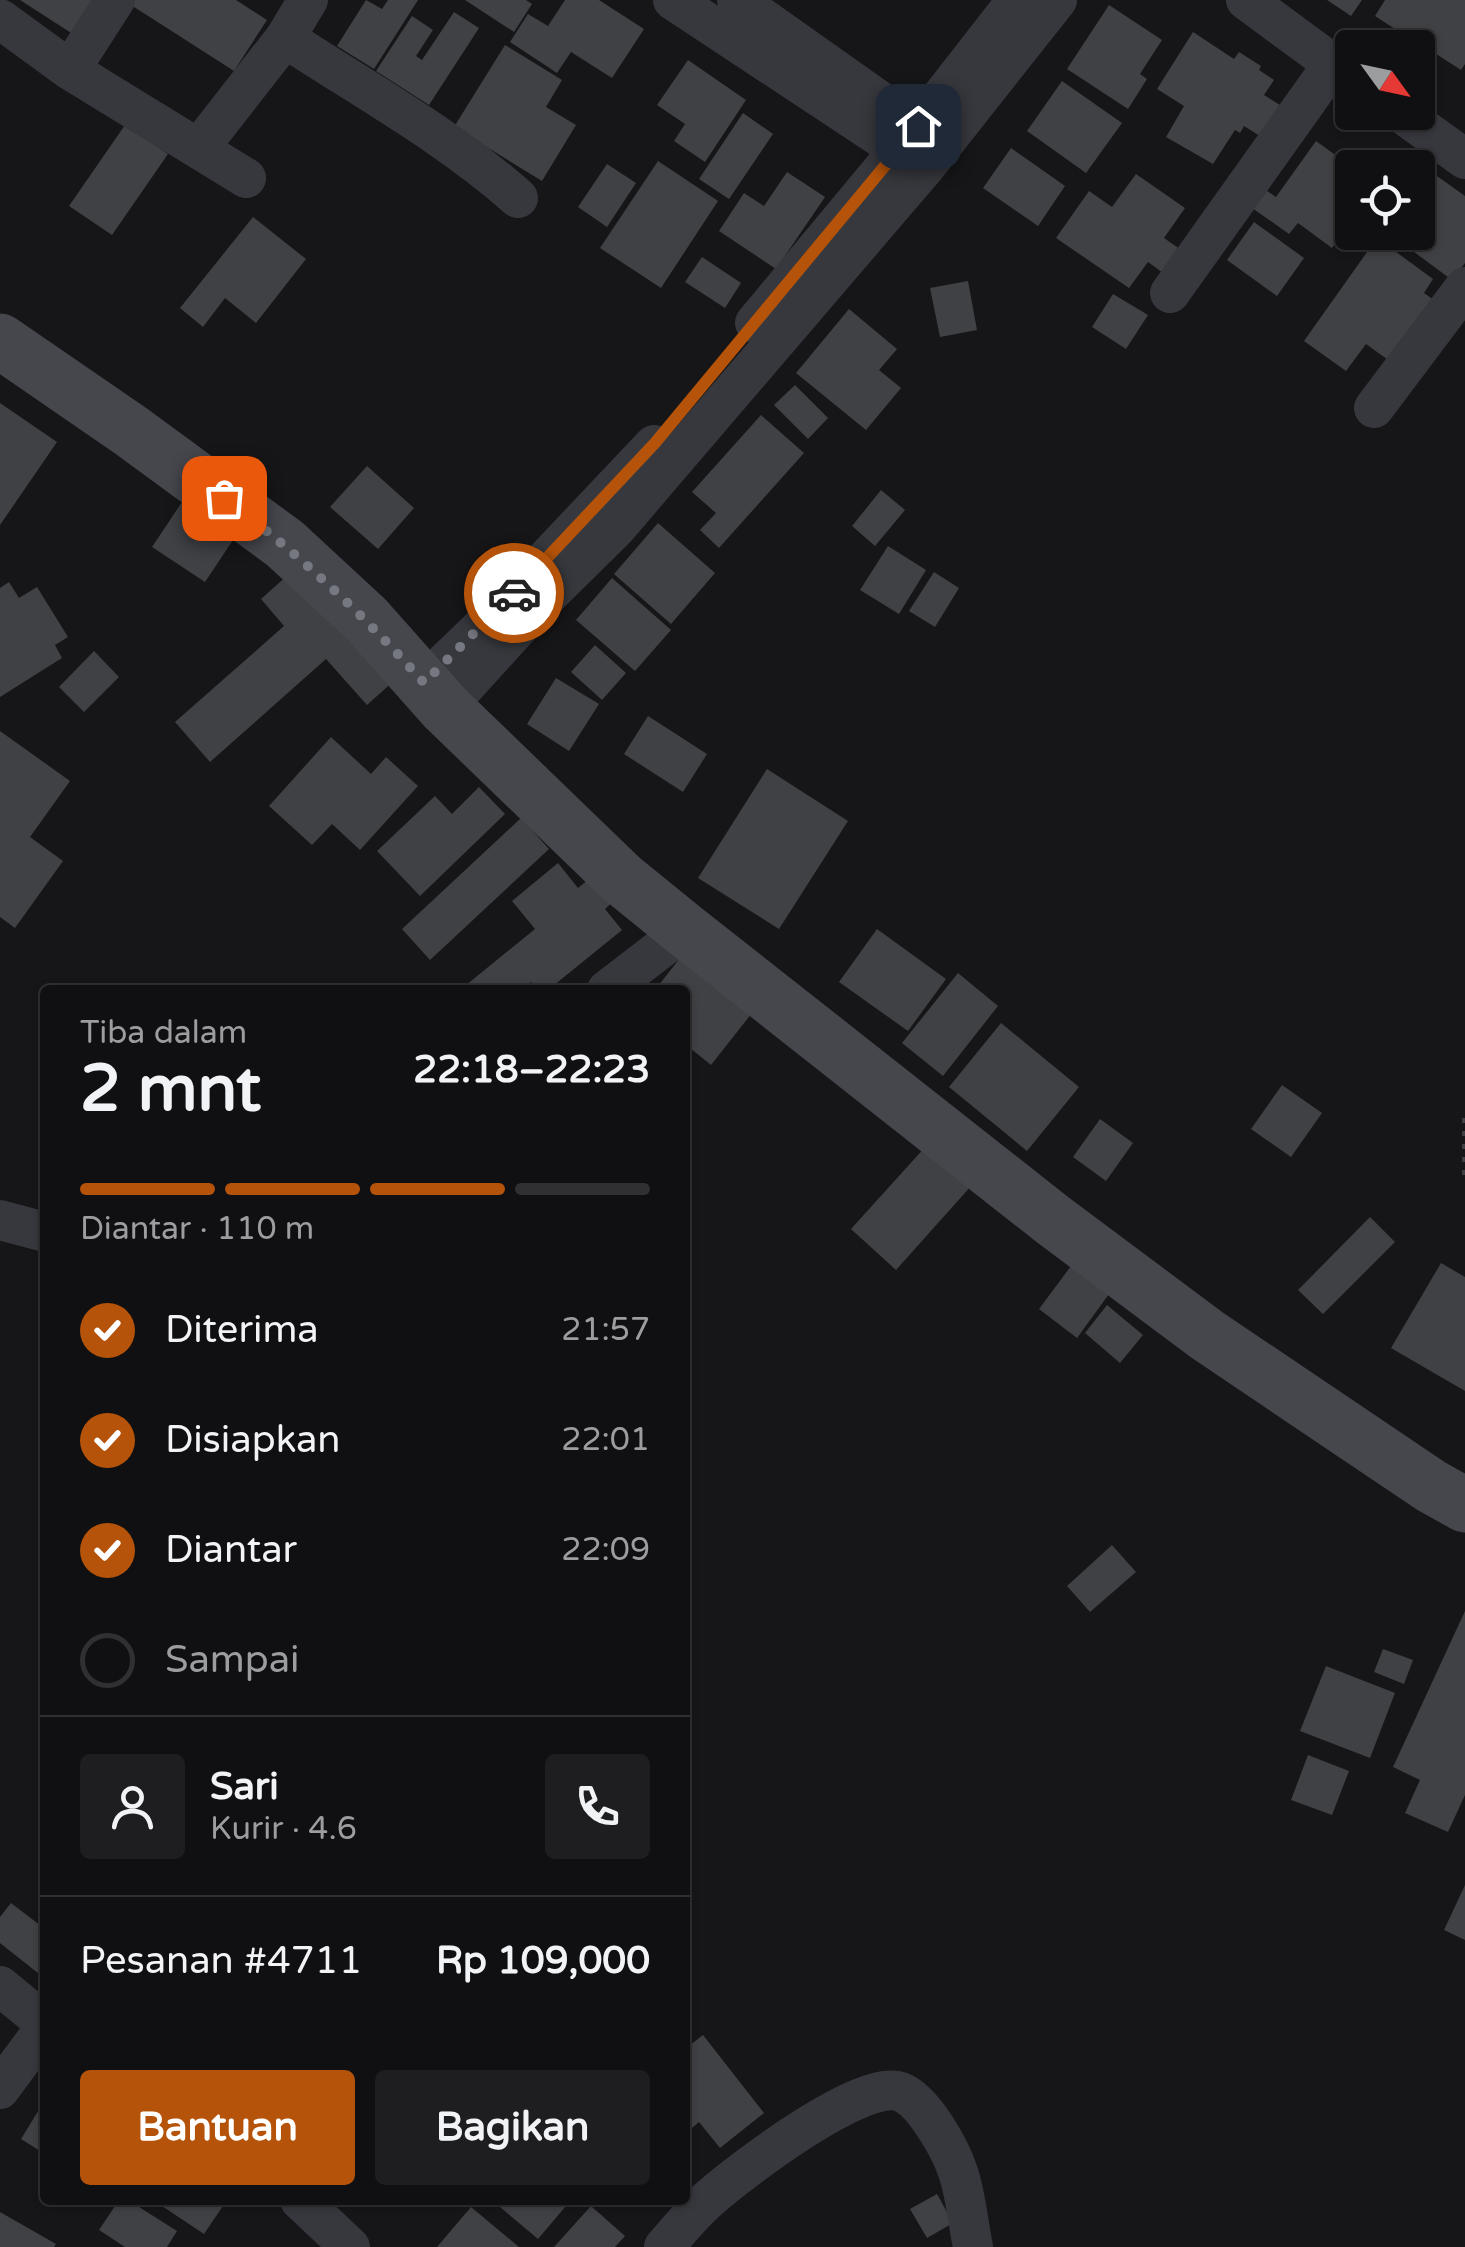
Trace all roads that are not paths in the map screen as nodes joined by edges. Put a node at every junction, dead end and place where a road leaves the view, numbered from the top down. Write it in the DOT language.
graph roads {
  1 [pos="115,0"];
  2 [pos="308,0"];
  3 [pos="673,0"];
  4 [pos="738,0"];
  5 [pos="1017,0"];
  6 [pos="1057,0"];
  7 [pos="1246,0"];
  8 [pos="1289,0"];
  9 [pos="0,19"];
  10 [pos="285,38"];
  11 [pos="1335,50"];
  12 [pos="1335,56"];
  13 [pos="70,70"];
  14 [pos="1335,79"];
  15 [pos="1435,105"];
  16 [pos="1465,126"];
  17 [pos="1424,130"];
  18 [pos="921,147"];
  19 [pos="199,148"];
  20 [pos="1465,160"];
  21 [pos="246,178"];
  22 [pos="518,198"];
  23 [pos="1465,286"];
  24 [pos="1170,293"];
  25 [pos="0,341"];
  26 [pos="1374,408"];
  27 [pos="435,696"];
  28 [pos="686,930"];
  29 [pos="614,985"];
  30 [pos="0,1220"];
  31 [pos="40,1231"];
  32 [pos="1465,1504"];
  33 [pos="0,1986"];
  34 [pos="40,2022"];
  35 [pos="40,2033"];
  36 [pos="0,2089"];
  37 [pos="305,2205"];
  38 [pos="350,2247"];
  39 [pos="664,2247"];
  40 [pos="973,2247"];
  1 -- 13 [label="street"];
  2 -- 10 [label="street"];
  3 -- 18 [label="street"];
  4 -- 18 [label="street"];
  5 -- 18 [label="street"];
  6 -- 18 [label="street"];
  7 -- 12 [label="street"];
  8 -- 11 [label="street"];
  9 -- 13 [label="street"];
  10 -- 19 [label="street"];
  10 -- 22 [label="street"];
  13 -- 19 [label="street"];
  14 -- 24 [label="street"];
  15 -- 16 [label="street"];
  17 -- 20 [label="street"];
  18 -- 27 [label="street"];
  19 -- 21 [label="street"];
  23 -- 26 [label="street"];
  25 -- 27 [label="main road"];
  27 -- 28 [label="main road"];
  28 -- 29 [label="street"];
  28 -- 32 [label="main road"];
  30 -- 31 [label="street"];
  33 -- 34 [label="street"];
  35 -- 36 [label="street"];
  37 -- 38 [label="street"];
  39 -- 40 [label="street"];
}
